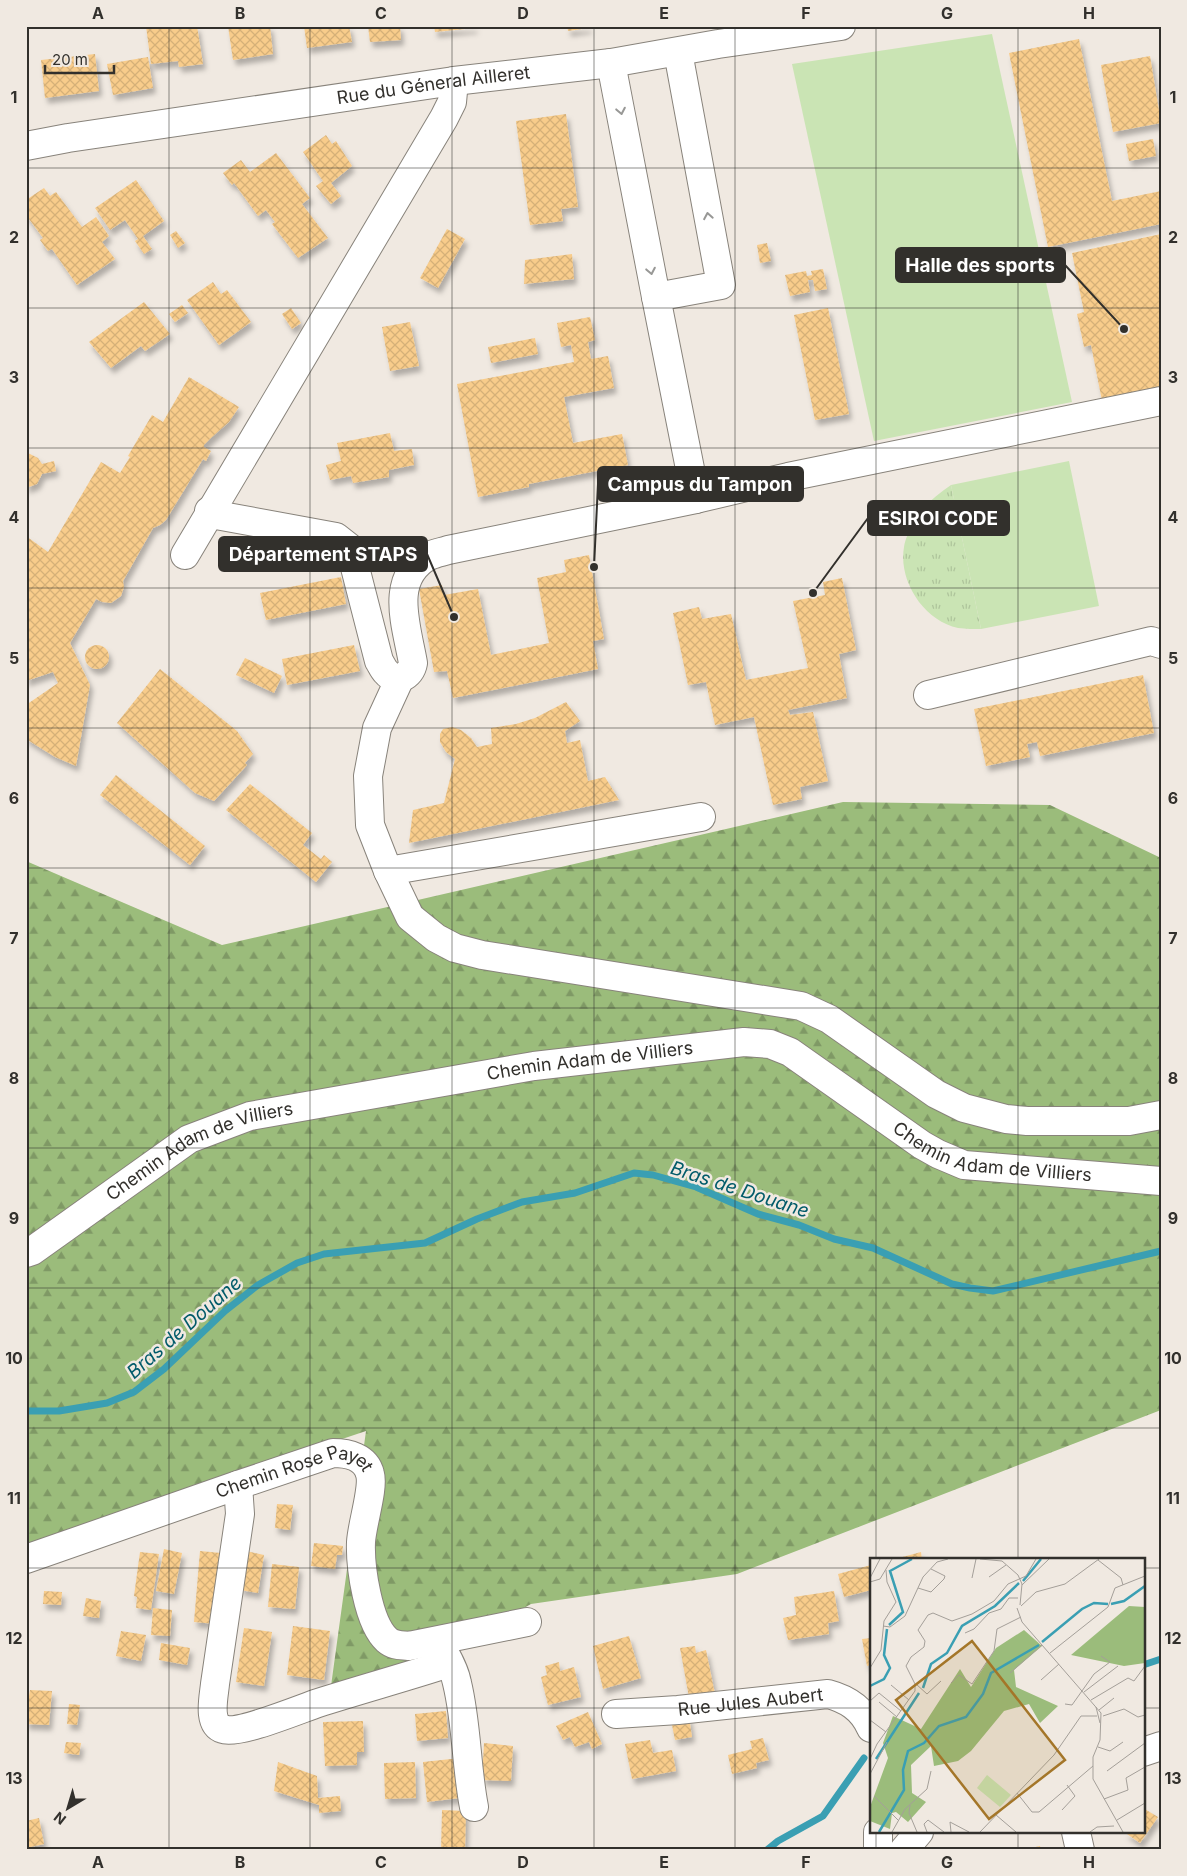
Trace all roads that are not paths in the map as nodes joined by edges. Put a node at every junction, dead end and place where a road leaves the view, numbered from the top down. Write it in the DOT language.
graph roads {
  1 [pos="841,26"];
  2 [pos="717,35"];
  3 [pos="678,52"];
  4 [pos="611,63"];
  5 [pos="454,80"];
  6 [pos="26,146"];
  7 [pos="656,297"];
  8 [pos="1161,401"];
  9 [pos="696,499"];
  10 [pos="210,511"];
  11 [pos="185,555"];
  12 [pos="1161,644"];
  13 [pos="400,678"];
  14 [pos="928,694"];
  15 [pos="701,817"];
  16 [pos="388,871"];
  17 [pos="1161,1115"];
  18 [pos="1161,1181"];
  19 [pos="26,1253"];
  20 [pos="238,1485"];
  21 [pos="26,1559"];
  22 [pos="527,1622"];
  23 [pos="444,1651"];
  24 [pos="616,1714"];
  25 [pos="870,1726"];
  26 [pos="1161,1746"];
  27 [pos="1144,1752"];
  28 [pos="474,1807"];
  29 [pos="878,1834"];
  30 [pos="917,1834"];
  31 [pos="1076,1834"];
  32 [pos="878,1850"];
  33 [pos="904,1850"];
  34 [pos="1080,1850"];
  1 -- 2 [label="street, Rue du Géneral Ailleret"];
  2 -- 3 [label="street, Rue du Géneral Ailleret"];
  3 -- 4 [label="street, Rue du Géneral Ailleret"];
  7 -- 3 [label="street, one-way"];
  4 -- 5 [label="street, Rue du Géneral Ailleret"];
  4 -- 7 [label="street, one-way"];
  5 -- 6 [label="street, Rue du Géneral Ailleret"];
  5 -- 10 [label="street"];
  7 -- 9 [label="street"];
  8 -- 9 [label="street"];
  9 -- 13 [label="street"];
  10 -- 11 [label="street"];
  10 -- 13 [label="street"];
  12 -- 14 [label="street"];
  13 -- 16 [label="street"];
  15 -- 16 [label="street"];
  16 -- 17 [label="street"];
  18 -- 19 [label="street, Chemin Adam de Villiers"];
  20 -- 21 [label="street, Chemin Rose Payet"];
  20 -- 23 [label="street, Chemin Rose Payet"];
  20 -- 23 [label="street"];
  22 -- 23 [label="street, Chemin Rose Payet"];
  23 -- 28 [label="street"];
  24 -- 25 [label="street, Rue Jules Aubert"];
  26 -- 27 [label="street"];
  29 -- 32 [label="street"];
  30 -- 33 [label="street"];
  31 -- 34 [label="street"];
}
